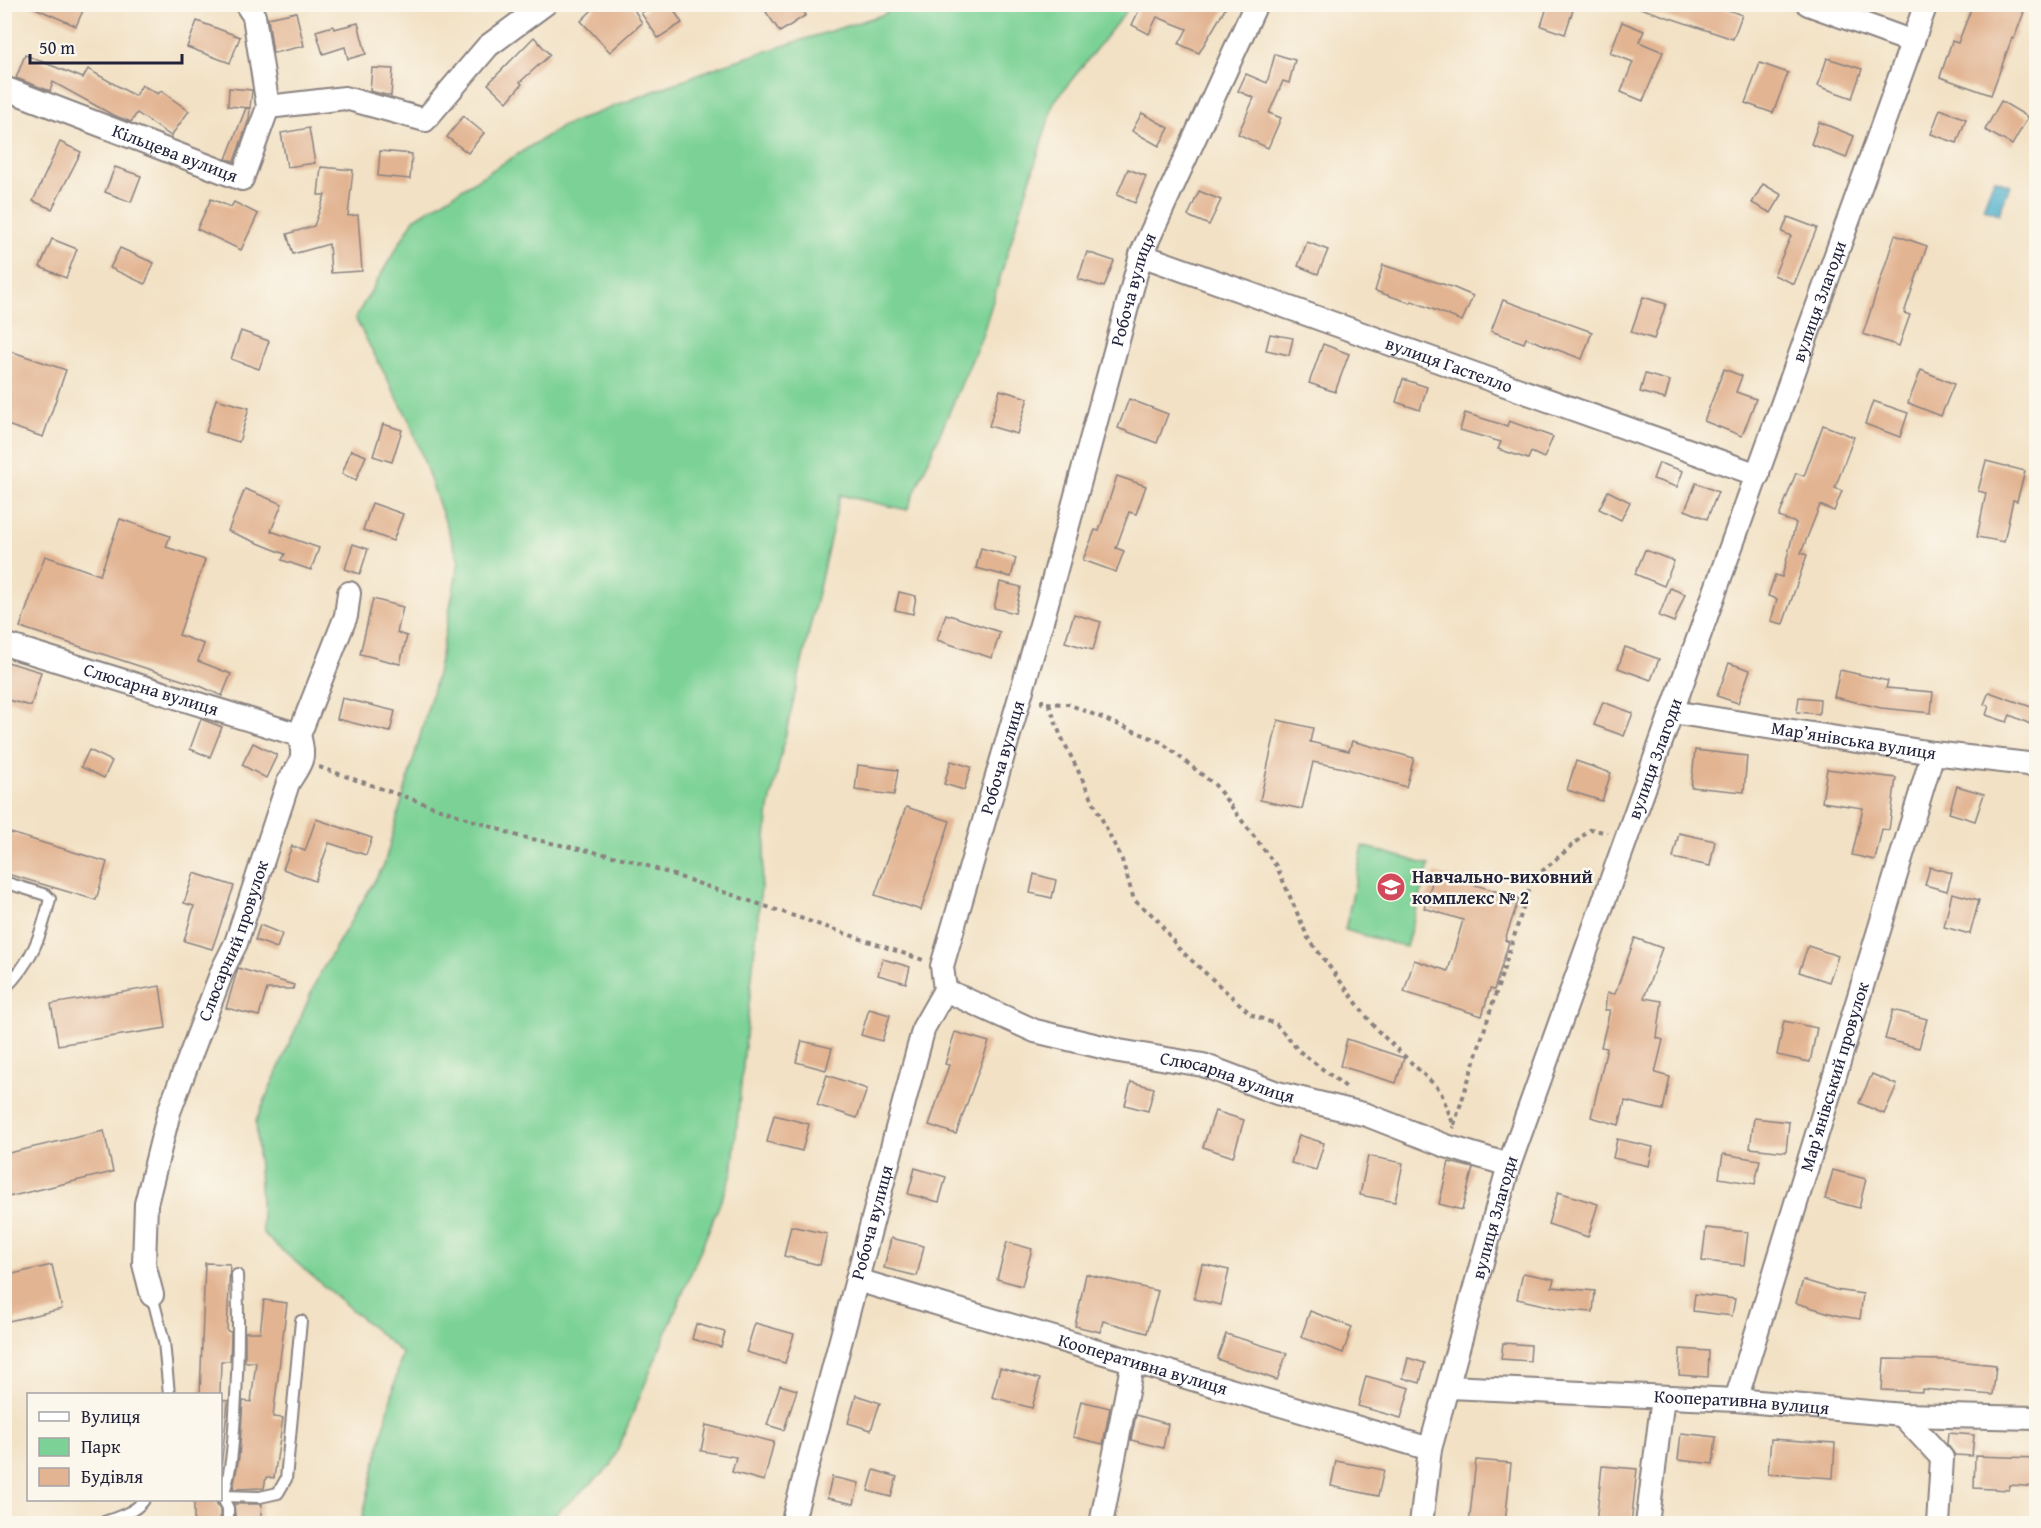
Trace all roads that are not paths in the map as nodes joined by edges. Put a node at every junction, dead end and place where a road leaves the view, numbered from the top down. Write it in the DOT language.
graph roads {
  1 [pos="229,4"];
  2 [pos="545,4"];
  3 [pos="1256,4"];
  4 [pos="1808,4"];
  5 [pos="1926,4"];
  6 [pos="250,10"];
  7 [pos="1912,42"];
  8 [pos="4,88"];
  9 [pos="268,107"];
  10 [pos="1141,255"];
  11 [pos="1758,474"];
  12 [pos="348,593"];
  13 [pos="4,644"];
  14 [pos="1672,712"];
  15 [pos="299,735"];
  16 [pos="1933,753"];
  17 [pos="2037,765"];
  18 [pos="4,882"];
  19 [pos="4,989"];
  20 [pos="945,990"];
  21 [pos="1509,1165"];
  22 [pos="237,1275"];
  23 [pos="857,1280"];
  24 [pos="152,1295"];
  25 [pos="301,1321"];
  26 [pos="1133,1361"];
  27 [pos="1448,1387"];
  28 [pos="169,1393"];
  29 [pos="1663,1397"];
  30 [pos="1736,1400"];
  31 [pos="1902,1415"];
  32 [pos="2037,1418"];
  33 [pos="1430,1449"];
  34 [pos="222,1495"];
  35 [pos="143,1501"];
  36 [pos="98,1524"];
  37 [pos="228,1524"];
  38 [pos="792,1524"];
  39 [pos="1101,1524"];
  40 [pos="1421,1524"];
  41 [pos="1647,1524"];
  42 [pos="1938,1524"];
  1 -- 6 [label="street"];
  2 -- 9 [label="street"];
  3 -- 10 [label="street, Робоча вулиця"];
  4 -- 7 [label="street"];
  5 -- 7 [label="street, вулиця Злагоди"];
  6 -- 9 [label="street, Кільцева вулиця"];
  7 -- 11 [label="street, вулиця Злагоди"];
  8 -- 9 [label="street, Кільцева вулиця"];
  10 -- 11 [label="street, вулиця Гастелло"];
  10 -- 20 [label="street, Робоча вулиця"];
  11 -- 14 [label="street, вулиця Злагоди"];
  12 -- 15 [label="street"];
  13 -- 15 [label="street, Слюсарна вулиця"];
  14 -- 16 [label="street, Мар’янівська вулиця"];
  14 -- 21 [label="street, вулиця Злагоди"];
  15 -- 24 [label="street, Слюсарний провулок"];
  16 -- 17 [label="street, Мар’янівська вулиця"];
  16 -- 30 [label="street, Мар’янівський провулок"];
  18 -- 19 [label="lane"];
  20 -- 21 [label="street, Слюсарна вулиця"];
  20 -- 23 [label="street, Робоча вулиця"];
  21 -- 27 [label="street, вулиця Злагоди"];
  22 -- 34 [label="lane"];
  23 -- 26 [label="street, Кооперативна вулиця"];
  23 -- 38 [label="street, Робоча вулиця"];
  24 -- 28 [label="lane"];
  25 -- 34 [label="lane"];
  26 -- 33 [label="street, Кооперативна вулиця"];
  26 -- 39 [label="street"];
  27 -- 29 [label="street, Кооперативна вулиця"];
  27 -- 33 [label="street, вулиця Злагоди"];
  29 -- 30 [label="street, Кооперативна вулиця"];
  29 -- 41 [label="street"];
  30 -- 31 [label="street, Кооперативна вулиця"];
  31 -- 32 [label="street, Кооперативна вулиця"];
  31 -- 42 [label="street"];
  33 -- 40 [label="street, вулиця Злагоди"];
  34 -- 37 [label="lane"];
  35 -- 36 [label="lane"];
}
